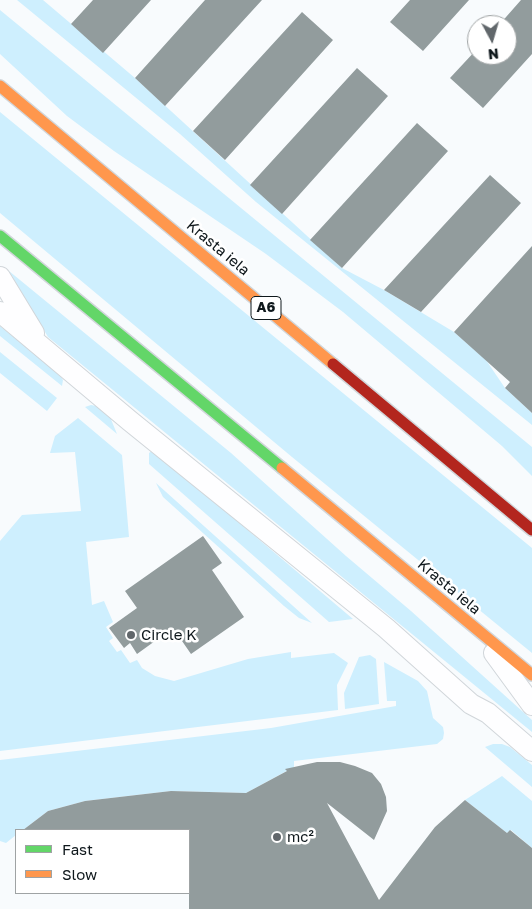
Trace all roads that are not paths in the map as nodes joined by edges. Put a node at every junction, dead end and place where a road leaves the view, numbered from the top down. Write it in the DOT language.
graph roads {
  1 [pos="0,86"];
  2 [pos="0,236"];
  3 [pos="0,277"];
  4 [pos="0,312"];
  5 [pos="40,344"];
  6 [pos="532,530"];
  7 [pos="478,631"];
  8 [pos="532,675"];
  9 [pos="532,705"];
  10 [pos="532,751"];
  1 -- 6 [label="highway, Krasta iela / A6"];
  2 -- 7 [label="highway, Krasta iela"];
  3 -- 5 [label="street"];
  4 -- 5 [label="street"];
  5 -- 10 [label="street"];
  7 -- 8 [label="highway, Krasta iela"];
  7 -- 9 [label="street"];
}
